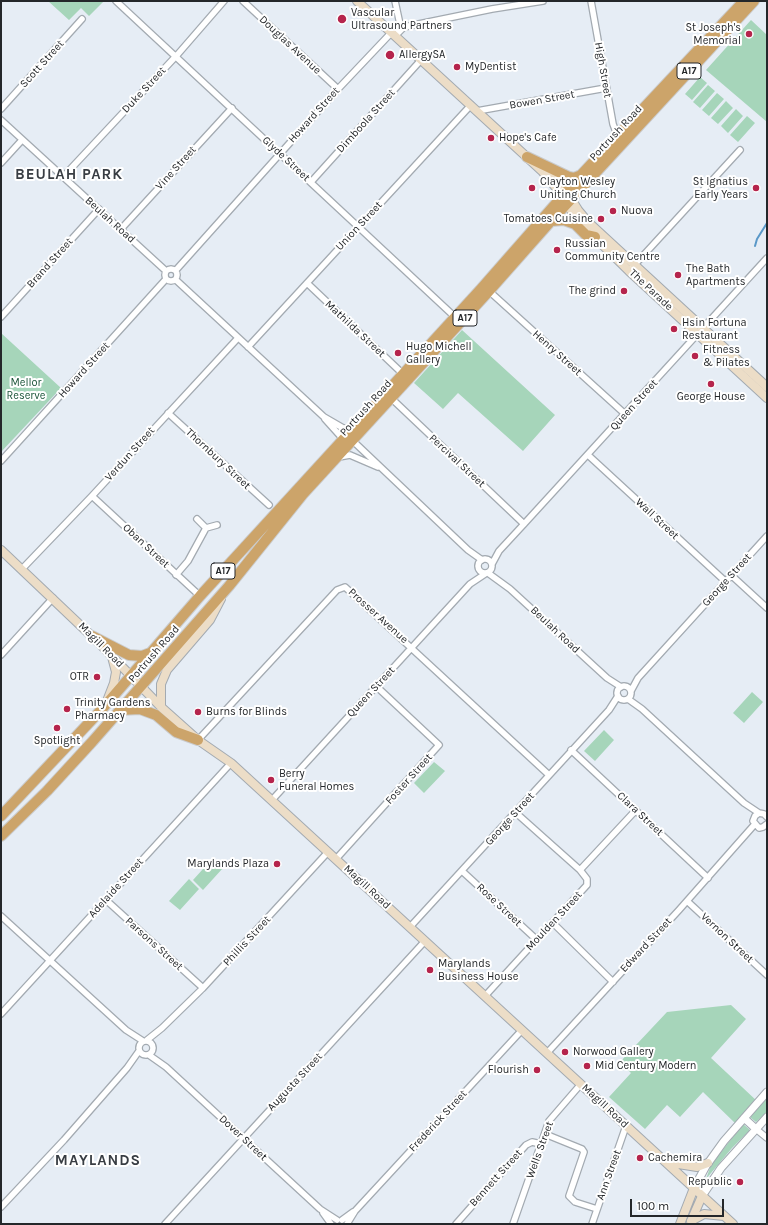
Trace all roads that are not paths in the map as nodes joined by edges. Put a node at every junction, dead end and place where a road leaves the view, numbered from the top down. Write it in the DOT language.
graph roads {
  1 [pos="116,1"];
  2 [pos="224,1"];
  3 [pos="243,1"];
  4 [pos="357,1"];
  5 [pos="395,1"];
  6 [pos="543,1"];
  7 [pos="591,1"];
  8 [pos="744,1"];
  9 [pos="754,1"];
  10 [pos="82,19"];
  11 [pos="401,29"];
  12 [pos="393,34"];
  13 [pos="175,57"];
  14 [pos="421,60"];
  15 [pos="606,88"];
  16 [pos="338,89"];
  17 [pos="232,108"];
  18 [pos="474,108"];
  19 [pos="1,109"];
  20 [pos="1,120"];
  21 [pos="621,139"];
  22 [pos="22,140"];
  23 [pos="740,150"];
  24 [pos="280,153"];
  25 [pos="527,157"];
  26 [pos="1,163"];
  27 [pos="581,175"];
  28 [pos="63,177"];
  29 [pos="311,182"];
  30 [pos="567,197"];
  31 [pos="99,210"];
  32 [pos="551,221"];
  33 [pos="359,227"];
  34 [pos="121,229"];
  35 [pos="595,237"];
  36 [pos="614,251"];
  37 [pos="767,258"];
  38 [pos="632,268"];
  39 [pos="176,270"];
  40 [pos="166,271"];
  41 [pos="166,279"];
  42 [pos="176,280"];
  43 [pos="307,283"];
  44 [pos="489,291"];
  45 [pos="1,317"];
  46 [pos="455,317"];
  47 [pos="700,331"];
  48 [pos="238,338"];
  49 [pos="248,347"];
  50 [pos="403,374"];
  51 [pos="767,387"];
  52 [pos="767,398"];
  53 [pos="390,400"];
  54 [pos="168,413"];
  55 [pos="625,414"];
  56 [pos="324,417"];
  57 [pos="353,427"];
  58 [pos="348,440"];
  59 [pos="588,455"];
  60 [pos="338,457"];
  61 [pos="1,461"];
  62 [pos="378,467"];
  63 [pos="92,496"];
  64 [pos="269,505"];
  65 [pos="196,519"];
  66 [pos="524,524"];
  67 [pos="217,525"];
  68 [pos="206,528"];
  69 [pos="767,536"];
  70 [pos="1,550"];
  71 [pos="485,567"];
  72 [pos="22,569"];
  73 [pos="176,575"];
  74 [pos="731,575"];
  75 [pos="726,582"];
  76 [pos="229,586"];
  77 [pos="200,596"];
  78 [pos="53,598"];
  79 [pos="767,608"];
  80 [pos="92,636"];
  81 [pos="412,648"];
  82 [pos="151,652"];
  83 [pos="111,654"];
  84 [pos="1,655"];
  85 [pos="131,676"];
  86 [pos="141,686"];
  87 [pos="376,686"];
  88 [pos="624,693"];
  89 [pos="106,705"];
  90 [pos="161,707"];
  91 [pos="120,710"];
  92 [pos="198,740"];
  93 [pos="572,750"];
  94 [pos="231,763"];
  95 [pos="549,775"];
  96 [pos="272,800"];
  97 [pos="636,810"];
  98 [pos="516,812"];
  99 [pos="762,814"];
  100 [pos="1,816"];
  101 [pos="762,826"];
  102 [pos="1,836"];
  103 [pos="328,852"];
  104 [pos="336,859"];
  105 [pos="580,870"];
  106 [pos="462,871"];
  107 [pos="708,878"];
  108 [pos="106,900"];
  109 [pos="687,901"];
  110 [pos="1,916"];
  111 [pos="553,923"];
  112 [pos="410,927"];
  113 [pos="537,940"];
  114 [pos="425,941"];
  115 [pos="50,961"];
  116 [pos="767,975"];
  117 [pos="613,982"];
  118 [pos="203,988"];
  119 [pos="485,996"];
  120 [pos="1,1014"];
  121 [pos="162,1028"];
  122 [pos="126,1030"];
  123 [pos="522,1030"];
  124 [pos="145,1041"];
  125 [pos="152,1044"];
  126 [pos="144,1051"];
  127 [pos="547,1053"];
  128 [pos="581,1084"];
  129 [pos="767,1092"];
  130 [pos="767,1117"];
  131 [pos="744,1118"];
  132 [pos="626,1126"];
  133 [pos="756,1129"];
  134 [pos="545,1134"];
  135 [pos="243,1138"];
  136 [pos="767,1138"];
  137 [pos="542,1144"];
  138 [pos="665,1162"];
  139 [pos="708,1163"];
  140 [pos="694,1188"];
  141 [pos="702,1196"];
  142 [pos="1,1207"];
  143 [pos="597,1209"];
  144 [pos="725,1216"];
  145 [pos="691,1222"];
  146 [pos="339,1223"];
  147 [pos="165,1224"];
  148 [pos="456,1224"];
  149 [pos="513,1224"];
  150 [pos="592,1224"];
  151 [pos="680,1224"];
  152 [pos="733,1224"];
  1 -- 13 [label="street, Glyde Street"];
  2 -- 13 [label="street, Duke Street"];
  3 -- 16 [label="street, Douglas Avenue"];
  4 -- 12 [label="main road, The Parade"];
  5 -- 11 [label="street"];
  6 -- 11 [label="street"];
  7 -- 15 [label="street, High Street"];
  8 -- 21 [label="highway, Portrush Road / A17"];
  9 -- 21 [label="highway, Portrush Road / A17"];
  10 -- 19 [label="street, Scott Street"];
  11 -- 12 [label="street, Howard Street"];
  12 -- 14 [label="main road, The Parade"];
  12 -- 16 [label="street, Howard Street"];
  13 -- 17 [label="street, Glyde Street"];
  13 -- 28 [label="street, Duke Street"];
  14 -- 18 [label="main road, The Parade"];
  14 -- 29 [label="street, Dimboola Street"];
  15 -- 18 [label="street, Bowen Street"];
  15 -- 21 [label="street, High Street"];
  16 -- 24 [label="street, Howard Street"];
  17 -- 24 [label="street, Glyde Street"];
  17 -- 34 [label="street, Vine Street"];
  18 -- 25 [label="main road, The Parade"];
  18 -- 33 [label="street, Union Street"];
  20 -- 22 [label="street, Beulah Road"];
  21 -- 27 [label="highway, Portrush Road / A17"];
  21 -- 30 [label="highway, Portrush Road / A17"];
  22 -- 26 [label="street"];
  22 -- 28 [label="street, Beulah Road"];
  23 -- 38 [label="street"];
  24 -- 29 [label="street, Glyde Street"];
  24 -- 39 [label="street, Howard Street"];
  25 -- 27 [label="highway"];
  25 -- 30 [label="main road, The Parade"];
  27 -- 30 [label="highway, Portrush Road / A17"];
  28 -- 31 [label="street, Beulah Road"];
  29 -- 33 [label="street, Glyde Street"];
  30 -- 32 [label="highway, Portrush Road / A17"];
  30 -- 35 [label="main road, The Parade"];
  30 -- 36 [label="main road, The Parade"];
  30 -- 46 [label="highway, Portrush Road / A17"];
  31 -- 34 [label="street, Beulah Road"];
  31 -- 45 [label="street, Brand Street"];
  32 -- 35 [label="highway"];
  32 -- 44 [label="highway, Portrush Road / A17"];
  33 -- 43 [label="street, Union Street"];
  33 -- 46 [label="street, Glyde Street"];
  34 -- 40 [label="street, Beulah Road"];
  35 -- 36 [label="main road, The Parade"];
  36 -- 38 [label="main road, The Parade"];
  37 -- 47 [label="street, Queen Street"];
  38 -- 47 [label="main road, The Parade"];
  39 -- 40 [label="street"];
  39 -- 42 [label="street"];
  40 -- 41 [label="street"];
  41 -- 42 [label="street"];
  41 -- 61 [label="street, Howard Street"];
  42 -- 48 [label="street, Beulah Road"];
  43 -- 49 [label="street, Union Street"];
  43 -- 50 [label="street, Mathilda Street"];
  44 -- 53 [label="highway, Portrush Road / A17"];
  44 -- 55 [label="street, Henry Street"];
  46 -- 50 [label="highway, Portrush Road / A17"];
  47 -- 51 [label="main road, The Parade"];
  47 -- 52 [label="main road, The Parade"];
  47 -- 55 [label="street, Queen Street"];
  48 -- 49 [label="street, Beulah Road"];
  48 -- 54 [label="street, Verdun Street"];
  49 -- 56 [label="street, Beulah Road"];
  50 -- 57 [label="highway, Portrush Road / A17"];
  53 -- 58 [label="highway, Portrush Road"];
  53 -- 66 [label="street, Percival Street"];
  54 -- 63 [label="street, Verdun Street"];
  54 -- 64 [label="street, Thornbury Street"];
  55 -- 59 [label="street, Queen Street"];
  56 -- 57 [label="street, Beulah Road"];
  56 -- 58 [label="street, Beulah Road"];
  57 -- 58 [label="highway, Portrush Road / A17"];
  58 -- 60 [label="highway, Portrush Road / A17"];
  58 -- 62 [label="street, Beulah Road"];
  58 -- 77 [label="highway, Portrush Road / A17"];
  59 -- 66 [label="street, Queen Street"];
  59 -- 75 [label="street, Wall Street"];
  60 -- 62 [label="street, Beulah Road"];
  60 -- 76 [label="highway, Portrush Road / A17"];
  62 -- 71 [label="street, Beulah Road"];
  63 -- 72 [label="street, Verdun Street"];
  63 -- 73 [label="street, Oban Street"];
  65 -- 68 [label="street"];
  66 -- 71 [label="street, Queen Street"];
  67 -- 68 [label="street"];
  68 -- 73 [label="street"];
  69 -- 74 [label="street, George Street"];
  70 -- 72 [label="main road, Magill Road"];
  71 -- 81 [label="street, Queen Street"];
  71 -- 88 [label="street, Beulah Road"];
  72 -- 78 [label="main road, Magill Road"];
  73 -- 77 [label="street, Oban Street"];
  74 -- 75 [label="street, George Street"];
  74 -- 79 [label="street"];
  75 -- 88 [label="street, George Street"];
  76 -- 86 [label="highway, Portrush Road / A17"];
  76 -- 90 [label="main road"];
  77 -- 82 [label="highway, Portrush Road / A17"];
  78 -- 80 [label="main road, Magill Road"];
  78 -- 84 [label="street"];
  80 -- 82 [label="highway"];
  80 -- 83 [label="main road, Magill Road"];
  81 -- 87 [label="street, Queen Street"];
  81 -- 92 [label="street, Prosser Avenue"];
  81 -- 95 [label="street, Prosser Avenue"];
  82 -- 85 [label="highway, Portrush Road / A17"];
  83 -- 85 [label="main road, Magill Road"];
  83 -- 89 [label="main road"];
  85 -- 86 [label="main road, Magill Road"];
  85 -- 89 [label="highway, Portrush Road / A17"];
  86 -- 90 [label="main road, Magill Road"];
  86 -- 91 [label="highway, Portrush Road / A17"];
  87 -- 96 [label="street, Queen Street"];
  87 -- 104 [label="street, Foster Street"];
  88 -- 93 [label="street, George Street"];
  88 -- 99 [label="street, Beulah Road"];
  89 -- 100 [label="highway, Portrush Road / A17"];
  90 -- 92 [label="main road, Magill Road"];
  91 -- 92 [label="highway"];
  91 -- 102 [label="highway, Portrush Road / A17"];
  92 -- 94 [label="main road, Magill Road"];
  93 -- 95 [label="street, George Street"];
  93 -- 97 [label="street, Clara Street"];
  94 -- 96 [label="main road, Magill Road"];
  94 -- 108 [label="street, Adelaide Street"];
  95 -- 98 [label="street, George Street"];
  96 -- 103 [label="main road, Magill Road"];
  97 -- 105 [label="street"];
  97 -- 107 [label="street, Clara Street"];
  98 -- 105 [label="street"];
  98 -- 106 [label="street, George Street"];
  99 -- 101 [label="street"];
  101 -- 107 [label="street, Edward Street"];
  103 -- 104 [label="main road, Magill Road"];
  103 -- 118 [label="street, Phillis Street"];
  104 -- 112 [label="main road, Magill Road"];
  105 -- 111 [label="street, Moulden Street"];
  106 -- 112 [label="street, George Street"];
  106 -- 113 [label="street, Rose Street"];
  107 -- 109 [label="street, Edward Street"];
  108 -- 115 [label="street, Adelaide Street"];
  108 -- 118 [label="street, Parsons Street"];
  109 -- 116 [label="street, Vernon Street"];
  109 -- 117 [label="street, Edward Street"];
  110 -- 115 [label="street, Dover Street"];
  111 -- 113 [label="street, Moulden Street"];
  111 -- 117 [label="street"];
  112 -- 114 [label="main road, Magill Road"];
  113 -- 119 [label="street, Moulden Street"];
  114 -- 119 [label="main road, Magill Road"];
  114 -- 135 [label="street, Augusta Street"];
  115 -- 120 [label="street, Adelaide Street"];
  115 -- 122 [label="street, Dover Street"];
  117 -- 127 [label="street, Edward Street"];
  118 -- 121 [label="street, Phillis Street"];
  119 -- 123 [label="main road, Magill Road"];
  121 -- 124 [label="street, Phillis Street"];
  121 -- 125 [label="street, Phillis Street"];
  122 -- 124 [label="street, Dover Street"];
  122 -- 126 [label="street, Dover Street"];
  123 -- 127 [label="main road, Magill Road"];
  123 -- 146 [label="street, Frederick Street"];
  124 -- 125 [label="street, Dover Street"];
  124 -- 126 [label="street, Phillis Street"];
  125 -- 126 [label="street"];
  126 -- 135 [label="street, Dover Street"];
  126 -- 142 [label="street"];
  127 -- 128 [label="main road, Magill Road"];
  128 -- 132 [label="main road, Magill Road"];
  128 -- 134 [label="street, Wells Street"];
  129 -- 131 [label="street"];
  130 -- 133 [label="street"];
  131 -- 133 [label="street"];
  131 -- 139 [label="street"];
  132 -- 138 [label="main road, Magill Road"];
  132 -- 143 [label="street, Ann Street"];
  133 -- 136 [label="street"];
  133 -- 141 [label="street"];
  134 -- 137 [label="street, Wells Street"];
  134 -- 143 [label="street"];
  135 -- 146 [label="street, Dover Street"];
  135 -- 147 [label="street, Augusta Street"];
  137 -- 148 [label="street, Bennett Street"];
  137 -- 149 [label="street, Wells Street"];
  138 -- 139 [label="main road"];
  138 -- 140 [label="main road, Magill Road"];
  139 -- 140 [label="street"];
  140 -- 141 [label="main road, Magill Road"];
  140 -- 151 [label="main road"];
  141 -- 144 [label="main road, Magill Road"];
  141 -- 145 [label="main road"];
  143 -- 150 [label="street, Ann Street"];
  144 -- 145 [label="main road"];
  144 -- 152 [label="main road, Magill Road"];
}
